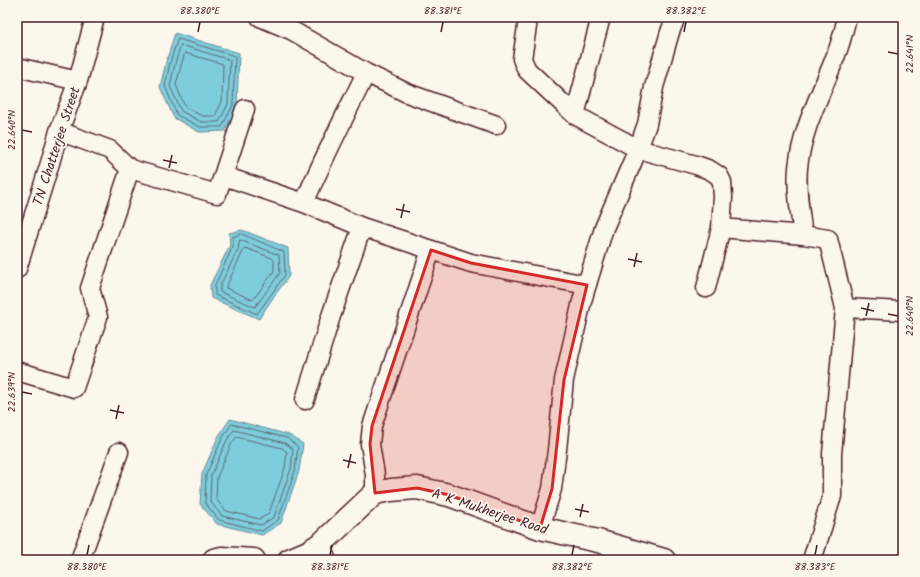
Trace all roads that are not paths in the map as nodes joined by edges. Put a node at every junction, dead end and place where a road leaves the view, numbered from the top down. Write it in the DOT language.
graph roads {
  1 [pos="95,17"];
  2 [pos="260,17"];
  3 [pos="527,17"];
  4 [pos="601,17"];
  5 [pos="676,17"];
  6 [pos="847,17"];
  7 [pos="17,67"];
  8 [pos="366,73"];
  9 [pos="78,81"];
  10 [pos="245,109"];
  11 [pos="575,115"];
  12 [pos="496,125"];
  13 [pos="59,131"];
  14 [pos="638,149"];
  15 [pos="130,169"];
  16 [pos="224,176"];
  17 [pos="304,203"];
  18 [pos="362,227"];
  19 [pos="721,228"];
  20 [pos="803,235"];
  21 [pos="431,250"];
  22 [pos="17,269"];
  23 [pos="587,285"];
  24 [pos="706,288"];
  25 [pos="845,308"];
  26 [pos="903,311"];
  27 [pos="17,371"];
  28 [pos="305,400"];
  29 [pos="119,452"];
  30 [pos="375,493"];
  31 [pos="540,528"];
  32 [pos="324,551"];
  33 [pos="80,560"];
  34 [pos="214,560"];
  35 [pos="254,560"];
  36 [pos="289,560"];
  37 [pos="664,560"];
  38 [pos="812,560"];
  1 -- 9 [label="street"];
  2 -- 8 [label="street"];
  3 -- 11 [label="street"];
  4 -- 11 [label="street"];
  5 -- 14 [label="street"];
  6 -- 20 [label="street"];
  7 -- 9 [label="street, TN Chatterjee Street"];
  8 -- 12 [label="street"];
  8 -- 17 [label="street"];
  9 -- 13 [label="street, TN Chatterjee Street"];
  10 -- 16 [label="street"];
  11 -- 14 [label="street"];
  13 -- 15 [label="street"];
  13 -- 22 [label="street, TN Chatterjee Street"];
  14 -- 19 [label="street"];
  14 -- 23 [label="street"];
  15 -- 16 [label="street"];
  15 -- 27 [label="street"];
  16 -- 17 [label="street"];
  17 -- 18 [label="street"];
  18 -- 21 [label="street"];
  18 -- 28 [label="street"];
  19 -- 20 [label="street"];
  19 -- 24 [label="street"];
  20 -- 25 [label="street"];
  21 -- 23 [label="street"];
  21 -- 30 [label="street"];
  23 -- 31 [label="street"];
  25 -- 26 [label="street"];
  25 -- 38 [label="street"];
  29 -- 33 [label="street"];
  30 -- 31 [label="street, A K Mukherjee Road"];
  30 -- 32 [label="street"];
  31 -- 37 [label="street, A K Mukherjee Road"];
  32 -- 36 [label="street"];
  34 -- 35 [label="street"];
}
